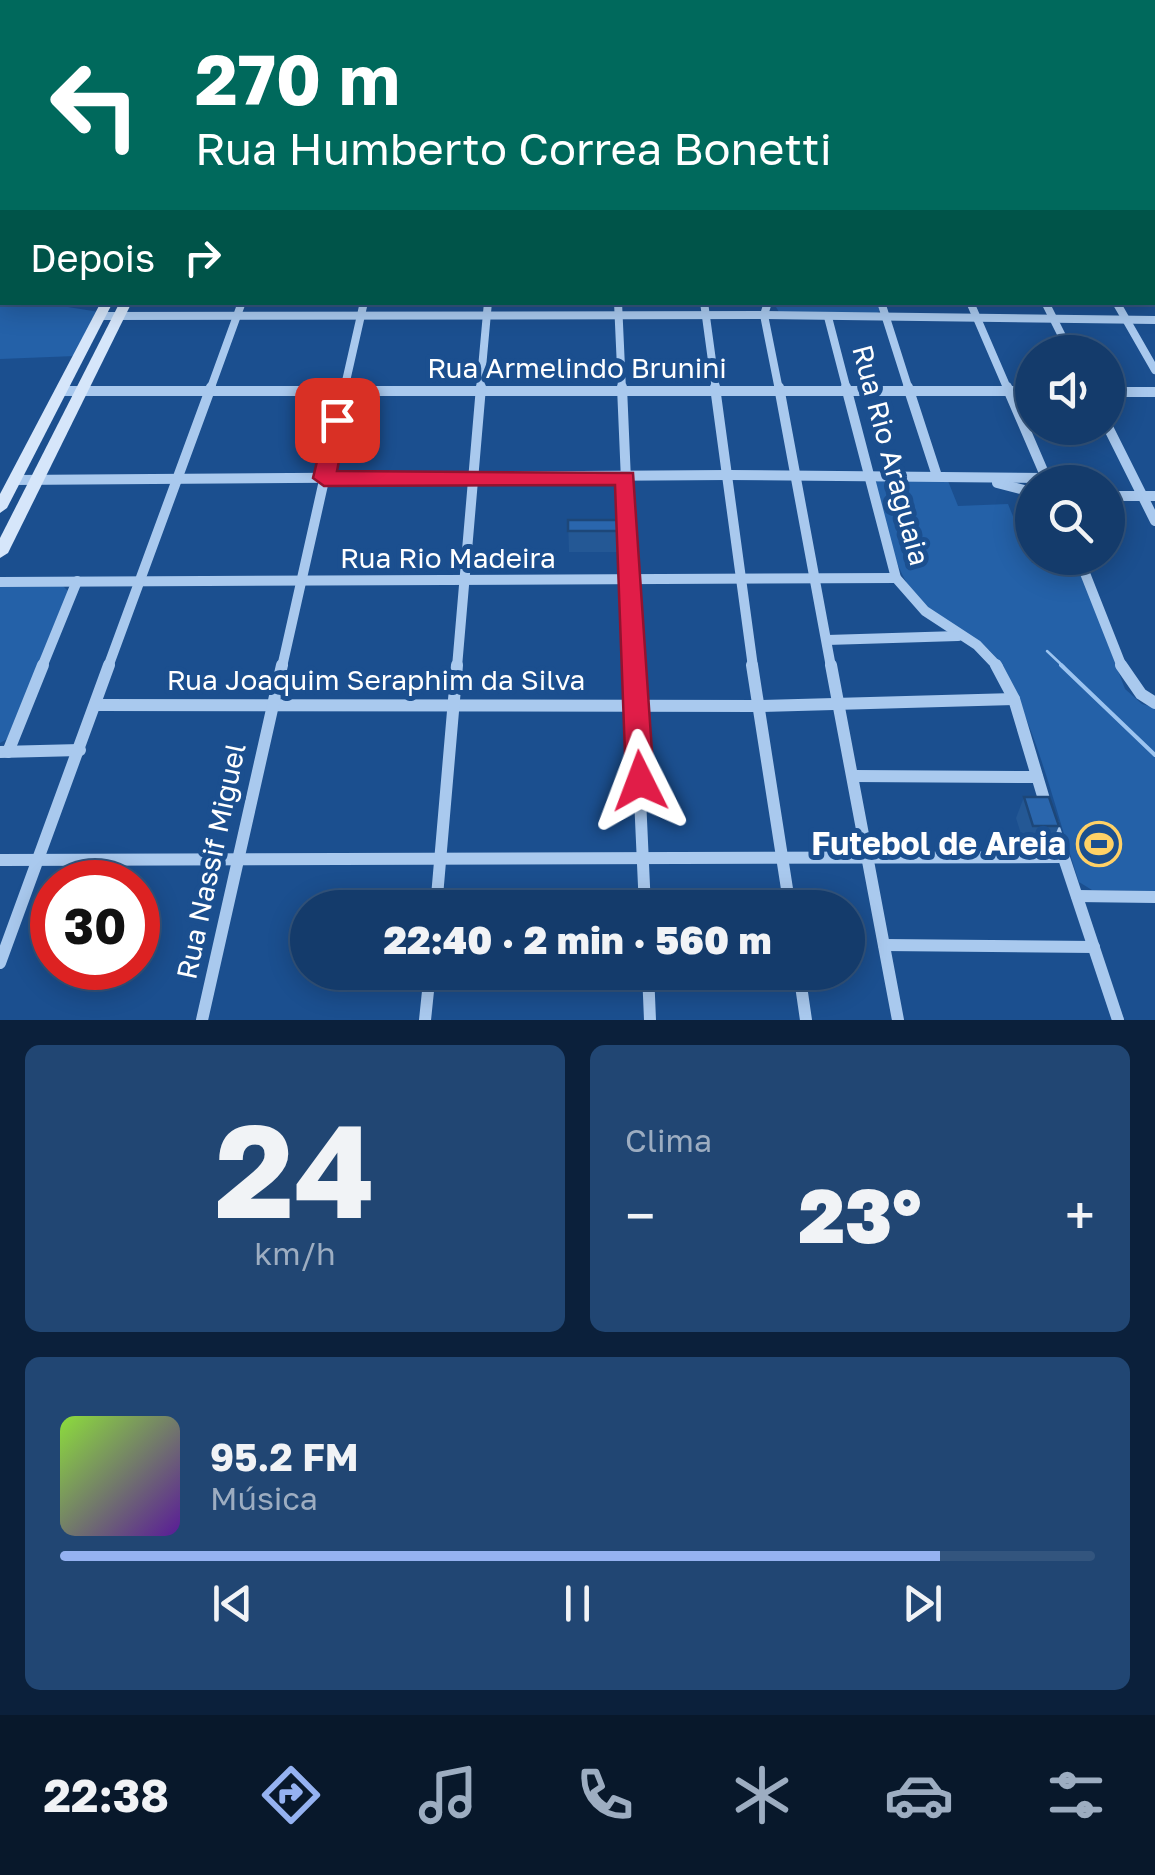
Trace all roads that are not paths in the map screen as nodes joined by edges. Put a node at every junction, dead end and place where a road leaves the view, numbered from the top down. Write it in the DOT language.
graph roads {
  1 [pos="363,305"];
  2 [pos="488,305"];
  3 [pos="618,305"];
  4 [pos="704,305"];
  5 [pos="882,305"];
  6 [pos="927,305"];
  7 [pos="971,305"];
  8 [pos="1047,305"];
  9 [pos="1117,305"];
  10 [pos="104,309"];
  11 [pos="123,309"];
  12 [pos="240,309"];
  13 [pos="766,309"];
  14 [pos="361,316"];
  15 [pos="486,316"];
  16 [pos="706,316"];
  17 [pos="828,316"];
  18 [pos="886,316"];
  19 [pos="930,316"];
  20 [pos="618,317"];
  21 [pos="976,318"];
  22 [pos="1053,318"];
  23 [pos="1124,319"];
  24 [pos="1155,320"];
  25 [pos="1062,335"];
  26 [pos="1155,370"];
  27 [pos="82,390"];
  28 [pos="213,390"];
  29 [pos="481,390"];
  30 [pos="718,390"];
  31 [pos="778,390"];
  32 [pos="912,390"];
  33 [pos="61,391"];
  34 [pos="344,391"];
  35 [pos="622,391"];
  36 [pos="847,391"];
  37 [pos="1010,391"];
  38 [pos="1015,391"];
  39 [pos="1125,392"];
  40 [pos="1155,392"];
  41 [pos="1117,445"];
  42 [pos="1041,465"];
  43 [pos="728,475"];
  44 [pos="794,476"];
  45 [pos="869,476"];
  46 [pos="938,476"];
  47 [pos="37,478"];
  48 [pos="178,478"];
  49 [pos="324,478"];
  50 [pos="472,478"];
  51 [pos="626,478"];
  52 [pos="986,479"];
  53 [pos="1015,479"];
  54 [pos="14,480"];
  55 [pos="1015,487"];
  56 [pos="1125,496"];
  57 [pos="1142,496"];
  58 [pos="1155,496"];
  59 [pos="0,508"];
  60 [pos="1155,521"];
  61 [pos="0,552"];
  62 [pos="1086,575"];
  63 [pos="817,578"];
  64 [pos="896,578"];
  65 [pos="142,580"];
  66 [pos="302,580"];
  67 [pos="744,581"];
  68 [pos="0,582"];
  69 [pos="77,582"];
  70 [pos="630,582"];
  71 [pos="464,583"];
  72 [pos="959,636"];
  73 [pos="826,640"];
  74 [pos="1014,699"];
  75 [pos="1152,702"];
  76 [pos="637,704"];
  77 [pos="837,704"];
  78 [pos="98,705"];
  79 [pos="270,706"];
  80 [pos="452,706"];
  81 [pos="758,706"];
  82 [pos="80,750"];
  83 [pos="4,752"];
  84 [pos="853,776"];
  85 [pos="1037,777"];
  86 [pos="783,856"];
  87 [pos="868,857"];
  88 [pos="1063,857"];
  89 [pos="440,858"];
  90 [pos="643,858"];
  91 [pos="38,859"];
  92 [pos="0,860"];
  93 [pos="237,860"];
  94 [pos="437,890"];
  95 [pos="644,890"];
  96 [pos="788,890"];
  97 [pos="1077,896"];
  98 [pos="1155,897"];
  99 [pos="884,946"];
  100 [pos="1094,947"];
  101 [pos="0,963"];
  102 [pos="428,990"];
  103 [pos="649,990"];
  104 [pos="802,990"];
  105 [pos="202,1020"];
  106 [pos="426,1020"];
  107 [pos="650,1020"];
  108 [pos="806,1020"];
  109 [pos="898,1020"];
  110 [pos="1118,1020"];
  1 -- 14 [label="street, Rua Nassif Miguel"];
  2 -- 15 [label="street"];
  3 -- 20 [label="street"];
  4 -- 16 [label="street"];
  5 -- 18 [label="street"];
  6 -- 19 [label="street"];
  7 -- 21 [label="street"];
  8 -- 22 [label="street"];
  9 -- 23 [label="street"];
  10 -- 11 [label="street"];
  10 -- 33 [label="main road"];
  11 -- 12 [label="street"];
  11 -- 27 [label="main road"];
  12 -- 14 [label="street"];
  12 -- 28 [label="street"];
  13 -- 16 [label="street"];
  13 -- 17 [label="street"];
  13 -- 31 [label="street"];
  14 -- 15 [label="street"];
  14 -- 34 [label="street, Rua Nassif Miguel"];
  15 -- 20 [label="street"];
  15 -- 29 [label="street"];
  16 -- 20 [label="street"];
  16 -- 30 [label="street"];
  17 -- 18 [label="street"];
  17 -- 36 [label="street, Rua Rio Araguaia"];
  18 -- 19 [label="street"];
  18 -- 32 [label="street"];
  19 -- 21 [label="street"];
  20 -- 35 [label="street"];
  21 -- 22 [label="street"];
  21 -- 37 [label="street"];
  22 -- 23 [label="street"];
  22 -- 25 [label="street"];
  23 -- 24 [label="street"];
  23 -- 26 [label="street"];
  27 -- 28 [label="street, Rua Armelindo Brunini"];
  27 -- 33 [label="street, Rua Armelindo Brunini"];
  27 -- 47 [label="main road"];
  28 -- 34 [label="street, Rua Armelindo Brunini"];
  28 -- 48 [label="street"];
  29 -- 34 [label="street, Rua Armelindo Brunini"];
  29 -- 35 [label="street, Rua Armelindo Brunini"];
  29 -- 50 [label="street"];
  30 -- 31 [label="street, Rua Armelindo Brunini"];
  30 -- 35 [label="street, Rua Armelindo Brunini"];
  30 -- 43 [label="street"];
  31 -- 36 [label="street, Rua Armelindo Brunini"];
  31 -- 44 [label="street"];
  32 -- 36 [label="street, Rua Armelindo Brunini"];
  32 -- 37 [label="street, Rua Armelindo Brunini"];
  32 -- 46 [label="street"];
  33 -- 54 [label="main road"];
  34 -- 49 [label="street, Rua Nassif Miguel"];
  35 -- 51 [label="street"];
  36 -- 45 [label="street, Rua Rio Araguaia"];
  37 -- 38 [label="street, Rua Armelindo Brunini"];
  37 -- 42 [label="street"];
  39 -- 40 [label="street"];
  41 -- 57 [label="street"];
  43 -- 44 [label="street"];
  43 -- 51 [label="street"];
  43 -- 67 [label="street"];
  44 -- 45 [label="street"];
  44 -- 63 [label="street"];
  45 -- 46 [label="street"];
  45 -- 64 [label="street, Rua Rio Araguaia"];
  46 -- 52 [label="street"];
  47 -- 48 [label="street"];
  47 -- 54 [label="street"];
  47 -- 61 [label="main road"];
  48 -- 49 [label="street"];
  48 -- 65 [label="street"];
  49 -- 50 [label="street"];
  49 -- 66 [label="street, Rua Nassif Miguel"];
  50 -- 51 [label="street"];
  50 -- 71 [label="street"];
  51 -- 70 [label="street"];
  52 -- 53 [label="street"];
  52 -- 55 [label="street"];
  54 -- 59 [label="main road"];
  56 -- 57 [label="street"];
  57 -- 58 [label="street"];
  57 -- 60 [label="street"];
  62 -- 75 [label="street"];
  63 -- 64 [label="street, Rua Rio Madeira"];
  63 -- 67 [label="street, Rua Rio Madeira"];
  63 -- 73 [label="street"];
  64 -- 72 [label="street, Rua Rio Araguaia"];
  65 -- 66 [label="street, Rua Rio Madeira"];
  65 -- 69 [label="street, Rua Rio Madeira"];
  65 -- 78 [label="street"];
  66 -- 71 [label="street, Rua Rio Madeira"];
  66 -- 79 [label="street, Rua Nassif Miguel"];
  67 -- 70 [label="street, Rua Rio Madeira"];
  67 -- 81 [label="street"];
  68 -- 69 [label="street, Rua Rio Madeira"];
  69 -- 83 [label="street"];
  70 -- 71 [label="street, Rua Rio Madeira"];
  70 -- 76 [label="street"];
  71 -- 80 [label="street"];
  72 -- 73 [label="street"];
  72 -- 74 [label="street, Rua Rio Araguaia"];
  73 -- 77 [label="street"];
  74 -- 77 [label="street, Rua Joaquim Seraphim da Silva"];
  74 -- 85 [label="street, Rua Rio Araguaia"];
  76 -- 80 [label="street, Rua Joaquim Seraphim da Silva"];
  76 -- 81 [label="street, Rua Joaquim Seraphim da Silva"];
  76 -- 90 [label="street"];
  77 -- 81 [label="street, Rua Joaquim Seraphim da Silva"];
  77 -- 84 [label="street"];
  78 -- 79 [label="street, Rua Joaquim Seraphim da Silva"];
  78 -- 82 [label="street"];
  79 -- 80 [label="street, Rua Joaquim Seraphim da Silva"];
  79 -- 93 [label="street, Rua Nassif Miguel"];
  80 -- 89 [label="street"];
  81 -- 86 [label="street"];
  82 -- 83 [label="street"];
  82 -- 91 [label="street"];
  84 -- 85 [label="street"];
  84 -- 87 [label="street"];
  85 -- 88 [label="street, Rua Rio Araguaia"];
  86 -- 87 [label="street"];
  86 -- 90 [label="street"];
  86 -- 96 [label="street"];
  87 -- 88 [label="street"];
  87 -- 99 [label="street"];
  88 -- 97 [label="street, Rua Rio Araguaia"];
  89 -- 90 [label="street"];
  89 -- 93 [label="street"];
  89 -- 94 [label="street"];
  90 -- 95 [label="street"];
  91 -- 92 [label="street"];
  91 -- 93 [label="street"];
  91 -- 101 [label="street"];
  93 -- 105 [label="street, Rua Nassif Miguel"];
  97 -- 98 [label="street"];
  97 -- 100 [label="street, Rua Rio Araguaia"];
  99 -- 100 [label="street"];
  99 -- 109 [label="street"];
  100 -- 110 [label="street, Rua Rio Araguaia"];
  102 -- 106 [label="street"];
  103 -- 107 [label="street"];
  104 -- 108 [label="street"];
}
